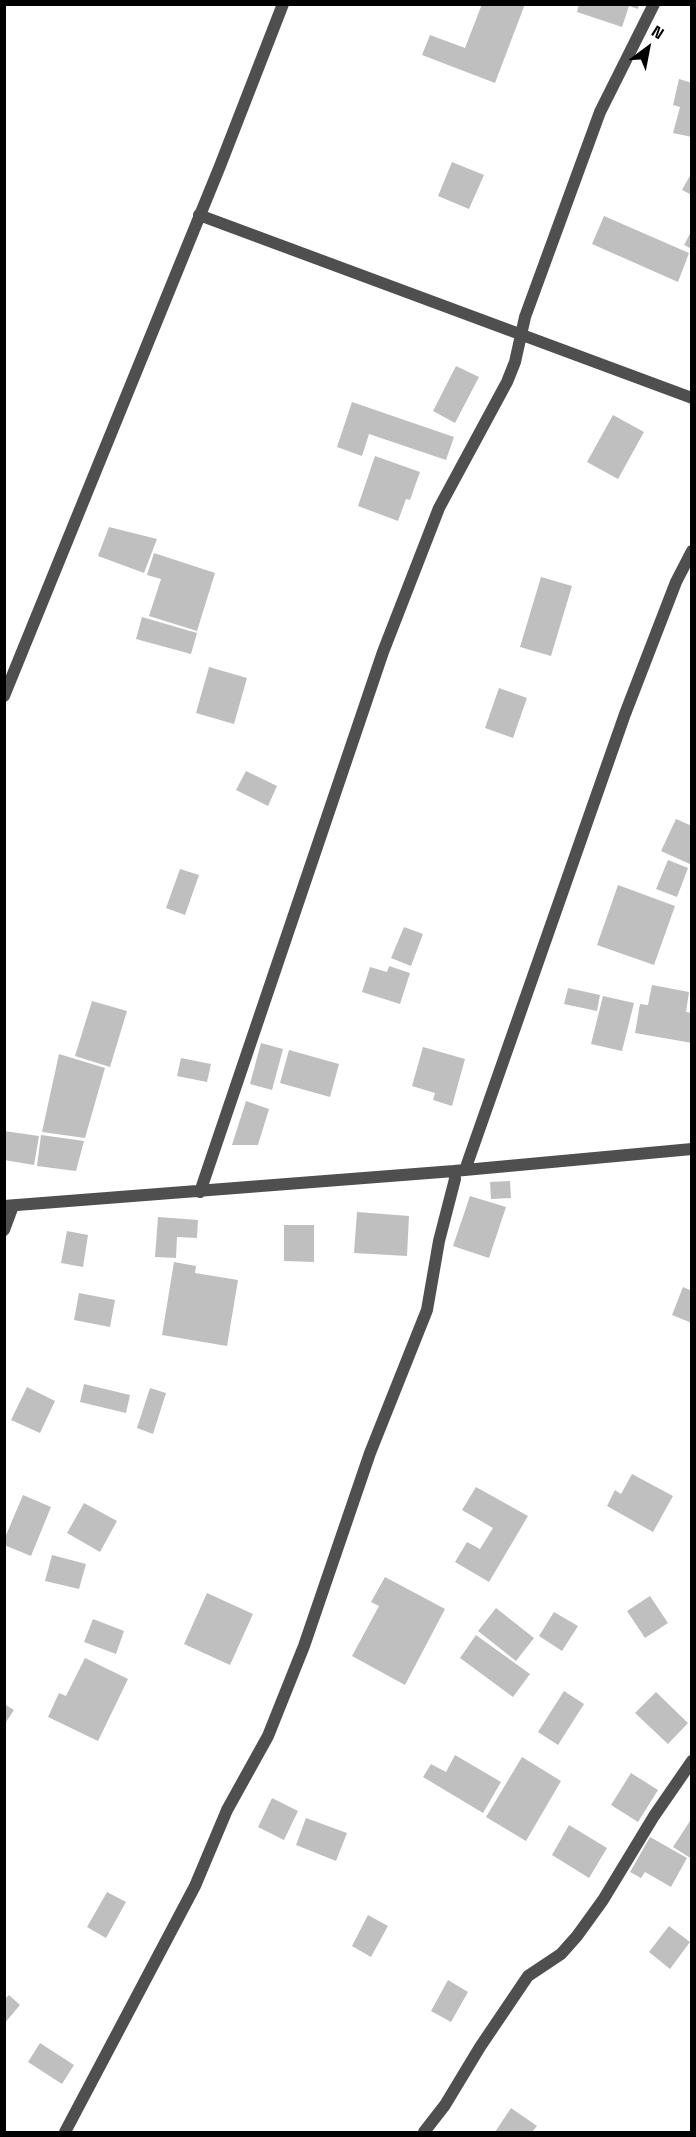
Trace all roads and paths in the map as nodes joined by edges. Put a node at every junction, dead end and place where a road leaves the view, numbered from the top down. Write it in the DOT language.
graph roads {
  1 [pos="283,4"];
  2 [pos="654,4"];
  3 [pos="199,215"];
  4 [pos="521,335"];
  5 [pos="692,398"];
  6 [pos="692,551"];
  7 [pos="4,696"];
  8 [pos="692,1149"];
  9 [pos="460,1171"];
  10 [pos="200,1192"];
  11 [pos="9,1206"];
  12 [pos="4,1230"];
  13 [pos="692,1761"];
  14 [pos="65,2133"];
  15 [pos="424,2133"];
  1 -- 3 [label="street"];
  2 -- 4 [label="street"];
  3 -- 4 [label="street"];
  3 -- 7 [label="street"];
  4 -- 5 [label="street"];
  4 -- 10 [label="street"];
  6 -- 9 [label="street"];
  8 -- 9 [label="street"];
  9 -- 10 [label="street"];
  9 -- 14 [label="street"];
  10 -- 11 [label="street"];
  11 -- 12 [label="street"];
  13 -- 15 [label="street"];
}
